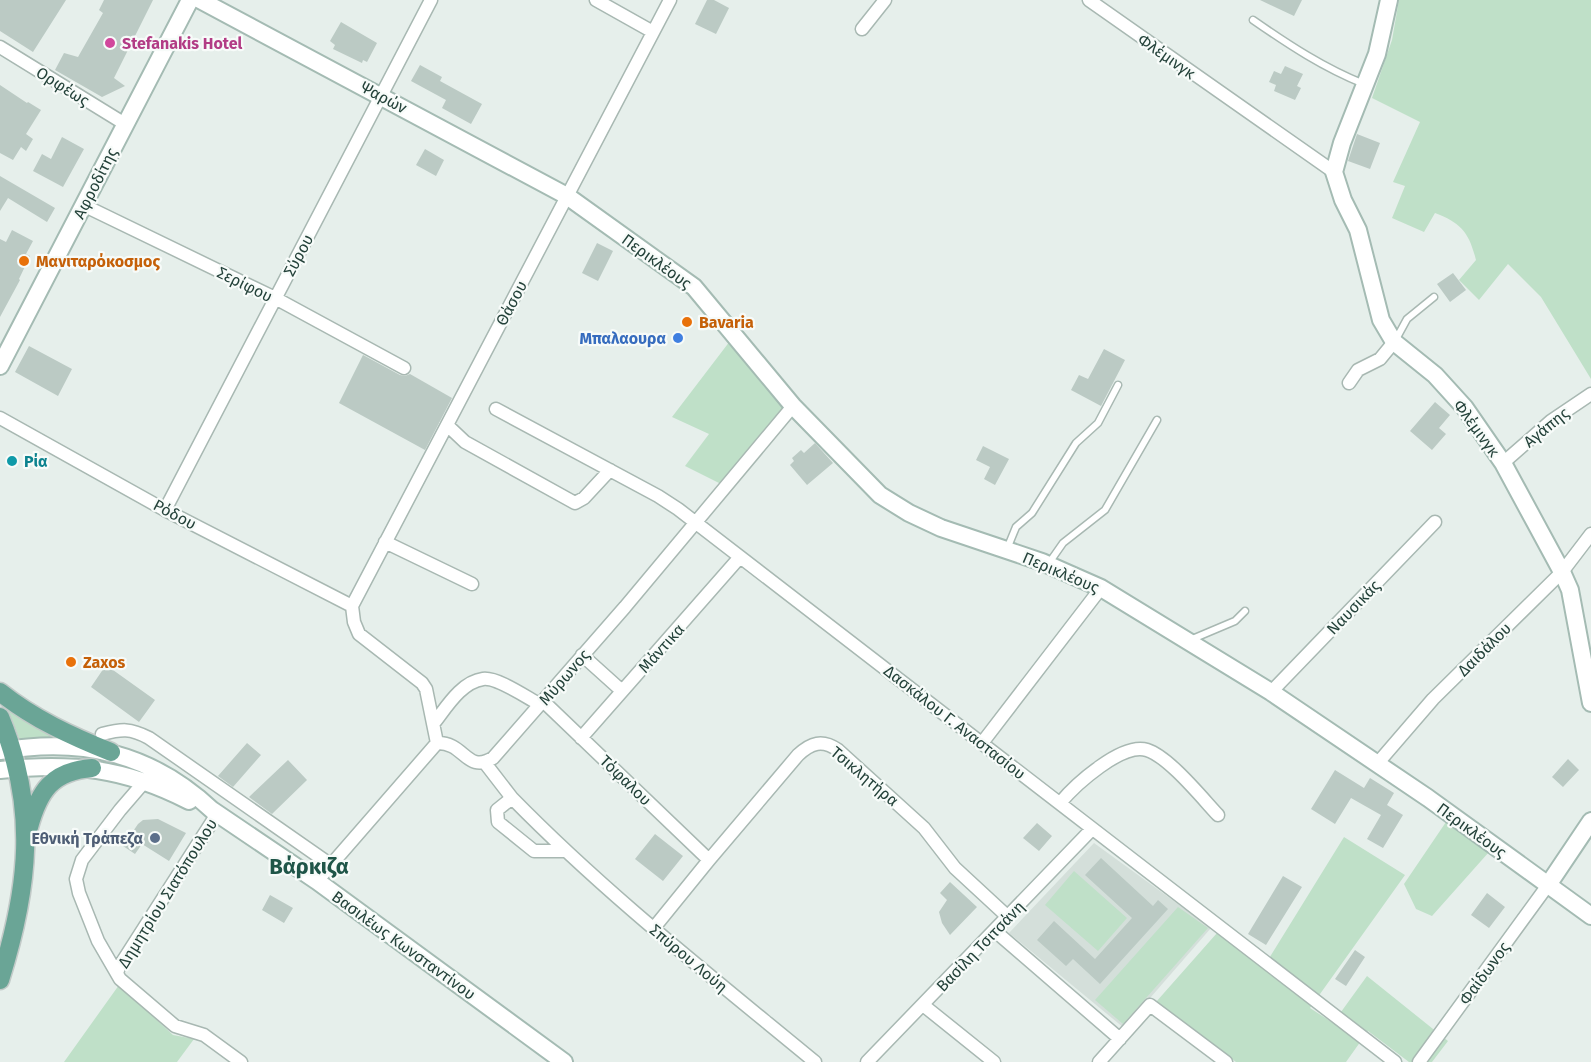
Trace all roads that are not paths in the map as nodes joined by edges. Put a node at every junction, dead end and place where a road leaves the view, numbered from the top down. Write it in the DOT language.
graph roads {
  1 [pos="190,0"];
  2 [pos="200,0"];
  3 [pos="431,0"];
  4 [pos="596,0"];
  5 [pos="670,0"];
  6 [pos="885,0"];
  7 [pos="1089,0"];
  8 [pos="1389,0"];
  9 [pos="1253,20"];
  10 [pos="862,29"];
  11 [pos="653,32"];
  12 [pos="0,47"];
  13 [pos="1366,84"];
  14 [pos="381,96"];
  15 [pos="125,124"];
  16 [pos="1334,172"];
  17 [pos="567,196"];
  18 [pos="84,205"];
  19 [pos="1434,297"];
  20 [pos="275,298"];
  21 [pos="1395,342"];
  22 [pos="0,366"];
  23 [pos="404,368"];
  24 [pos="1350,383"];
  25 [pos="1118,385"];
  26 [pos="1591,393"];
  27 [pos="793,406"];
  28 [pos="496,409"];
  29 [pos="0,418"];
  30 [pos="1157,420"];
  31 [pos="447,425"];
  32 [pos="1503,463"];
  33 [pos="610,470"];
  34 [pos="165,510"];
  35 [pos="1435,522"];
  36 [pos="695,523"];
  37 [pos="1591,534"];
  38 [pos="385,542"];
  39 [pos="1006,550"];
  40 [pos="740,558"];
  41 [pos="1048,564"];
  42 [pos="1562,572"];
  43 [pos="472,584"];
  44 [pos="1101,588"];
  45 [pos="352,606"];
  46 [pos="1245,611"];
  47 [pos="1187,641"];
  48 [pos="582,655"];
  49 [pos="622,691"];
  50 [pos="0,692"];
  51 [pos="1270,692"];
  52 [pos="541,702"];
  53 [pos="1591,703"];
  54 [pos="0,717"];
  55 [pos="434,723"];
  56 [pos="102,734"];
  57 [pos="581,738"];
  58 [pos="437,743"];
  59 [pos="982,743"];
  60 [pos="6,750"];
  61 [pos="111,752"];
  62 [pos="485,763"];
  63 [pos="1377,764"];
  64 [pos="92,768"];
  65 [pos="8,769"];
  66 [pos="145,781"];
  67 [pos="512,798"];
  68 [pos="1060,803"];
  69 [pos="214,812"];
  70 [pos="1218,815"];
  71 [pos="1590,827"];
  72 [pos="1092,829"];
  73 [pos="564,851"];
  74 [pos="709,860"];
  75 [pos="26,865"];
  76 [pos="331,865"];
  77 [pos="317,881"];
  78 [pos="1548,885"];
  79 [pos="1591,916"];
  80 [pos="1008,917"];
  81 [pos="653,929"];
  82 [pos="995,931"];
  83 [pos="117,973"];
  84 [pos="0,980"];
  85 [pos="923,1005"];
  86 [pos="1120,1039"];
  87 [pos="241,1062"];
  88 [pos="564,1062"];
  89 [pos="815,1062"];
  90 [pos="867,1062"];
  91 [pos="994,1062"];
  92 [pos="1098,1062"];
  93 [pos="1227,1062"];
  94 [pos="1395,1062"];
  95 [pos="1419,1062"];
  1 -- 15 [label="street, Αφροδίτης"];
  2 -- 14 [label="street, Ψαρών"];
  3 -- 14 [label="street, Σύρου"];
  4 -- 11 [label="street"];
  5 -- 11 [label="street, Θάσου"];
  6 -- 10 [label="street"];
  7 -- 16 [label="street, Φλέμινγκ"];
  8 -- 13 [label="street"];
  9 -- 13 [label="lane"];
  11 -- 17 [label="street, Θάσου"];
  12 -- 15 [label="street, Ορφέως"];
  13 -- 16 [label="street"];
  14 -- 17 [label="street, Ψαρών"];
  14 -- 20 [label="street, Σύρου"];
  15 -- 18 [label="street, Αφροδίτης"];
  16 -- 21 [label="street, Φλέμινγκ"];
  17 -- 27 [label="street, Περικλέους"];
  17 -- 31 [label="street, Θάσου"];
  18 -- 20 [label="street, Σερίφου"];
  18 -- 22 [label="street, Αφροδίτης"];
  19 -- 21 [label="lane"];
  20 -- 23 [label="street, Σερίφου"];
  20 -- 34 [label="street, Σύρου"];
  21 -- 24 [label="street"];
  21 -- 32 [label="street, Φλέμινγκ"];
  25 -- 39 [label="lane"];
  26 -- 32 [label="street, Αγάπης"];
  27 -- 36 [label="street, Μύρωνος"];
  27 -- 39 [label="street, Περικλέους"];
  28 -- 33 [label="street, Δασκάλου Γ. Αναστασίου"];
  29 -- 34 [label="street, Ρόδου"];
  30 -- 41 [label="lane"];
  31 -- 33 [label="street"];
  31 -- 38 [label="street, Θάσου"];
  32 -- 42 [label="street, Φλέμινγκ"];
  33 -- 36 [label="street, Δασκάλου Γ. Αναστασίου"];
  34 -- 45 [label="street, Ρόδου"];
  35 -- 51 [label="street, Ναυσικάς"];
  36 -- 40 [label="street, Δασκάλου Γ. Αναστασίου"];
  36 -- 48 [label="street, Μύρωνος"];
  37 -- 42 [label="street, Δαιδάλου"];
  38 -- 43 [label="street"];
  38 -- 45 [label="street, Θάσου"];
  39 -- 41 [label="street, Περικλέους"];
  40 -- 49 [label="street, Μάντικα"];
  40 -- 59 [label="street, Δασκάλου Γ. Αναστασίου"];
  41 -- 44 [label="street, Περικλέους"];
  42 -- 53 [label="street, Φλέμινγκ"];
  42 -- 63 [label="street, Δαιδάλου"];
  44 -- 47 [label="street, Περικλέους"];
  44 -- 59 [label="street"];
  45 -- 55 [label="street"];
  46 -- 47 [label="lane"];
  47 -- 51 [label="street, Περικλέους"];
  48 -- 49 [label="street"];
  48 -- 52 [label="street, Μύρωνος"];
  49 -- 57 [label="street, Μάντικα"];
  50 -- 61 [label="main road"];
  51 -- 63 [label="street, Περικλέους"];
  52 -- 55 [label="street, Τόφαλου"];
  52 -- 57 [label="street, Τόφαλου"];
  52 -- 62 [label="street, Μύρωνος"];
  54 -- 60 [label="main road"];
  55 -- 58 [label="street"];
  56 -- 76 [label="street"];
  57 -- 74 [label="street, Τόφαλου"];
  58 -- 62 [label="street"];
  58 -- 76 [label="street"];
  59 -- 68 [label="street, Δασκάλου Γ. Αναστασίου"];
  60 -- 61 [label="street, Βασιλέως Κωνσταντίνου"];
  60 -- 65 [label="main road"];
  61 -- 69 [label="street, Βασιλέως Κωνσταντίνου"];
  62 -- 67 [label="street, Σπύρου Λούη"];
  63 -- 78 [label="street, Περικλέους"];
  64 -- 65 [label="street, Βασιλέως Κωνσταντίνου"];
  64 -- 66 [label="street, Βασιλέως Κωνσταντίνου"];
  64 -- 75 [label="main road"];
  65 -- 75 [label="main road"];
  66 -- 69 [label="street, Βασιλέως Κωνσταντίνου"];
  66 -- 83 [label="street"];
  67 -- 73 [label="street, Σπύρου Λούη"];
  67 -- 73 [label="street"];
  68 -- 70 [label="street"];
  68 -- 72 [label="street, Δασκάλου Γ. Αναστασίου"];
  69 -- 77 [label="street, Βασιλέως Κωνσταντίνου"];
  69 -- 83 [label="street, Δημητρίου Σιατόπουλου"];
  71 -- 78 [label="street"];
  72 -- 80 [label="street, Βασίλη Τσιτσάνη"];
  72 -- 94 [label="street, Δασκάλου Γ. Αναστασίου"];
  73 -- 81 [label="street, Σπύρου Λούη"];
  74 -- 80 [label="street, Τσικλητήρα"];
  74 -- 81 [label="street, Τσικλητήρα"];
  75 -- 84 [label="main road"];
  76 -- 77 [label="street"];
  77 -- 88 [label="street, Βασιλέως Κωνσταντίνου"];
  78 -- 79 [label="street, Περικλέους"];
  78 -- 95 [label="street, Φαίδωνος"];
  80 -- 82 [label="street, Βασίλη Τσιτσάνη"];
  81 -- 89 [label="street, Σπύρου Λούη"];
  82 -- 85 [label="street, Βασίλη Τσιτσάνη"];
  82 -- 86 [label="street"];
  83 -- 87 [label="street"];
  85 -- 90 [label="street, Βασίλη Τσιτσάνη"];
  85 -- 91 [label="street"];
  86 -- 92 [label="street"];
  86 -- 93 [label="street"];
}
